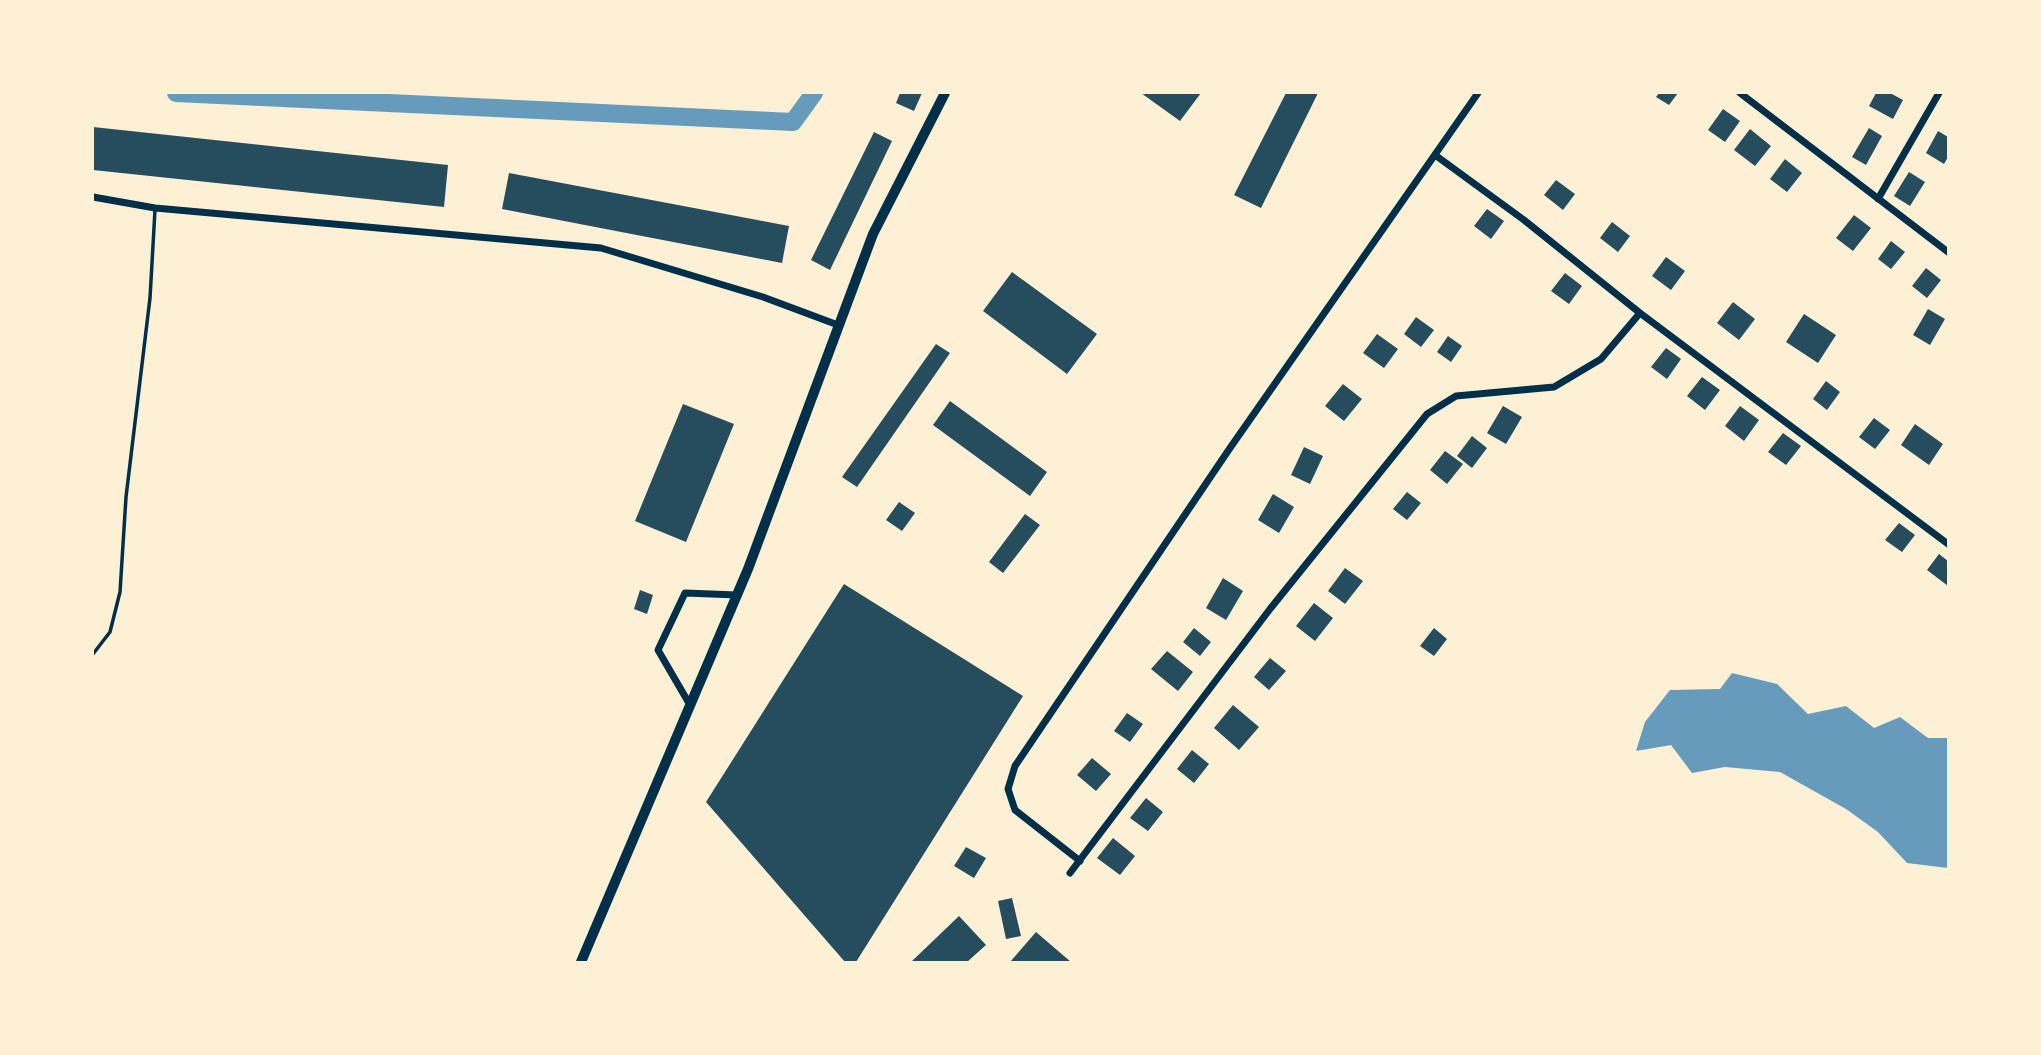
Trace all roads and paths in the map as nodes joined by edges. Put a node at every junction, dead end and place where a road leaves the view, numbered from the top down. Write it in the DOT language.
graph roads {
  1 [pos="945,93"];
  2 [pos="1478,93"];
  3 [pos="1740,93"];
  4 [pos="1939,93"];
  5 [pos="1435,155"];
  6 [pos="93,197"];
  7 [pos="1878,199"];
  8 [pos="155,208"];
  9 [pos="1948,251"];
  10 [pos="1640,313"];
  11 [pos="838,325"];
  12 [pos="1948,544"];
  13 [pos="737,595"];
  14 [pos="93,654"];
  15 [pos="690,705"];
  16 [pos="1080,861"];
  17 [pos="1070,873"];
  18 [pos="581,962"];
  1 -- 11 [label="main road"];
  2 -- 5 [label="street"];
  3 -- 7 [label="street"];
  4 -- 7 [label="street"];
  5 -- 10 [label="street"];
  5 -- 16 [label="street"];
  6 -- 8 [label="street"];
  7 -- 9 [label="street"];
  8 -- 11 [label="street"];
  8 -- 14 [label="lane"];
  10 -- 12 [label="street"];
  10 -- 16 [label="street"];
  11 -- 13 [label="main road"];
  13 -- 15 [label="main road"];
  13 -- 15 [label="street"];
  15 -- 18 [label="main road"];
  16 -- 17 [label="street"];
}
